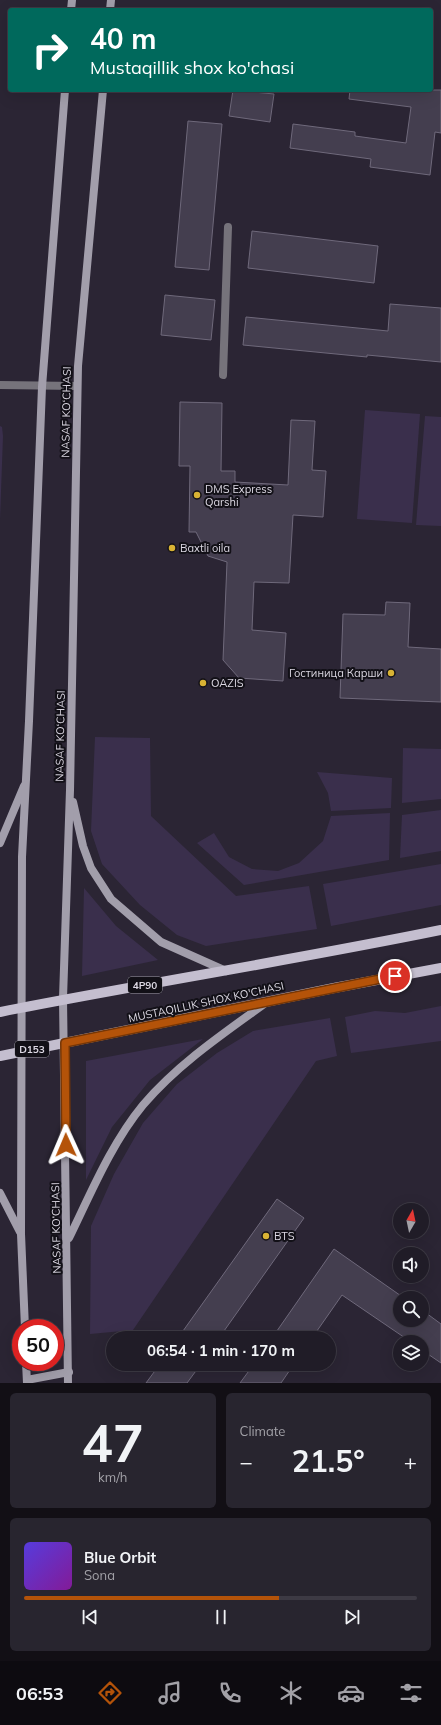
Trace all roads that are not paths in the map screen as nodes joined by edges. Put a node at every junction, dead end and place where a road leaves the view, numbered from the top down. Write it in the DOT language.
graph roads {
  1 [pos="65,92"];
  2 [pos="103,92"];
  3 [pos="228,227"];
  4 [pos="223,375"];
  5 [pos="0,385"];
  6 [pos="77,386"];
  7 [pos="42,387"];
  8 [pos="26,779"];
  9 [pos="70,790"];
  10 [pos="0,843"];
  11 [pos="441,930"];
  12 [pos="441,968"];
  13 [pos="227,972"];
  14 [pos="63,998"];
  15 [pos="270,1000"];
  16 [pos="22,1007"];
  17 [pos="0,1012"];
  18 [pos="65,1043"];
  19 [pos="22,1050"];
  20 [pos="0,1056"];
  21 [pos="0,1193"];
  22 [pos="21,1234"];
  23 [pos="67,1241"];
  24 [pos="25,1319"];
  25 [pos="26,1371"];
  26 [pos="69,1372"];
  27 [pos="27,1382"];
  28 [pos="68,1383"];
  1 -- 7 [label="main road"];
  2 -- 6 [label="main road, NASAF KO‘CHASI"];
  3 -- 4 [label="street"];
  5 -- 7 [label="street"];
  6 -- 7 [label="street"];
  6 -- 9 [label="main road, NASAF KO‘CHASI"];
  7 -- 8 [label="main road"];
  8 -- 10 [label="main road"];
  8 -- 16 [label="main road"];
  9 -- 13 [label="main road"];
  9 -- 14 [label="main road, NASAF KO‘CHASI"];
  11 -- 13 [label="main road"];
  12 -- 15 [label="main road, MUSTAQILLIK SHOX KO'CHASI"];
  13 -- 14 [label="main road, 4P90"];
  14 -- 16 [label="main road"];
  14 -- 18 [label="main road, NASAF KO‘CHASI"];
  15 -- 18 [label="main road, MUSTAQILLIK SHOX KO'CHASI"];
  15 -- 23 [label="main road"];
  16 -- 17 [label="main road"];
  16 -- 19 [label="main road"];
  18 -- 19 [label="main road, MUSTAQILLIK SHOX KO'CHASI / D153"];
  18 -- 23 [label="main road, NASAF KO‘CHASI"];
  19 -- 20 [label="main road, MUSTAQILLIK SHOX KO'CHASI / D153"];
  19 -- 22 [label="main road"];
  21 -- 22 [label="main road"];
  22 -- 24 [label="main road"];
  23 -- 26 [label="main road, NASAF KO‘CHASI"];
  25 -- 27 [label="main road"];
  26 -- 27 [label="main road"];
  26 -- 28 [label="main road, NASAF KO‘CHASI"];
}
